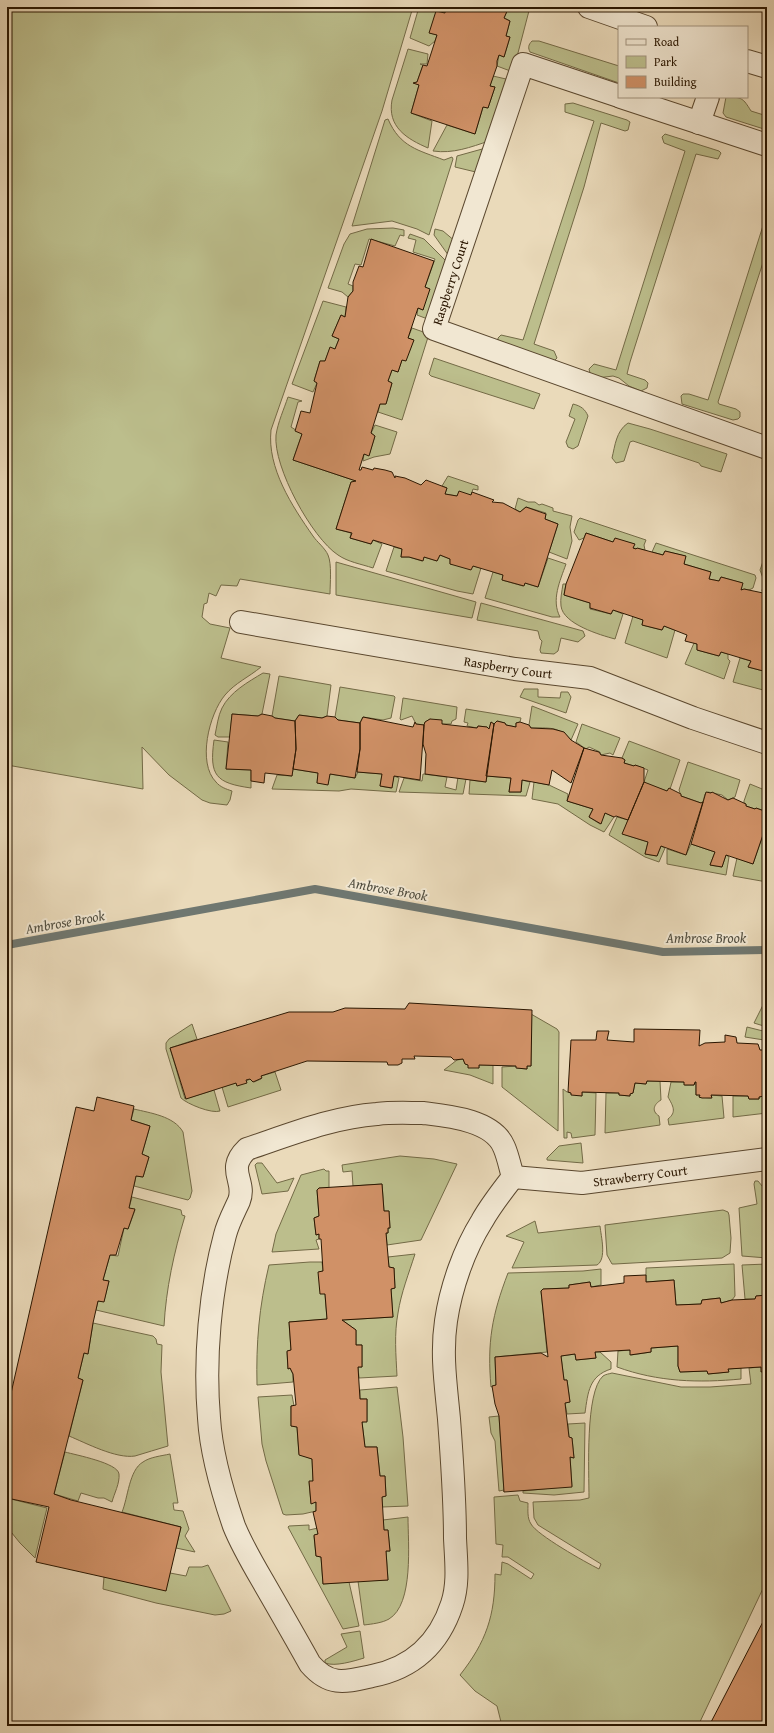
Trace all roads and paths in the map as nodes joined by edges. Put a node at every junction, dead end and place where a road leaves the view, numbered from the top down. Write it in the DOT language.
graph roads {
  1 [pos="589,7"];
  2 [pos="643,26"];
  3 [pos="748,61"];
  4 [pos="767,67"];
  5 [pos="618,96"];
  6 [pos="623,98"];
  7 [pos="708,98"];
  8 [pos="699,123"];
  9 [pos="767,146"];
  10 [pos="767,448"];
  11 [pos="241,622"];
  12 [pos="767,743"];
  13 [pos="767,1159"];
  14 [pos="513,1177"];
  1 -- 2 [label="street"];
  3 -- 4 [label="street"];
  5 -- 10 [label="street, Raspberry Court"];
  6 -- 8 [label="street, Raspberry Court"];
  7 -- 8 [label="street"];
  8 -- 9 [label="street, Raspberry Court"];
  11 -- 12 [label="street, Raspberry Court"];
  13 -- 14 [label="street, Strawberry Court"];
  14 -- 14 [label="street"];
}
